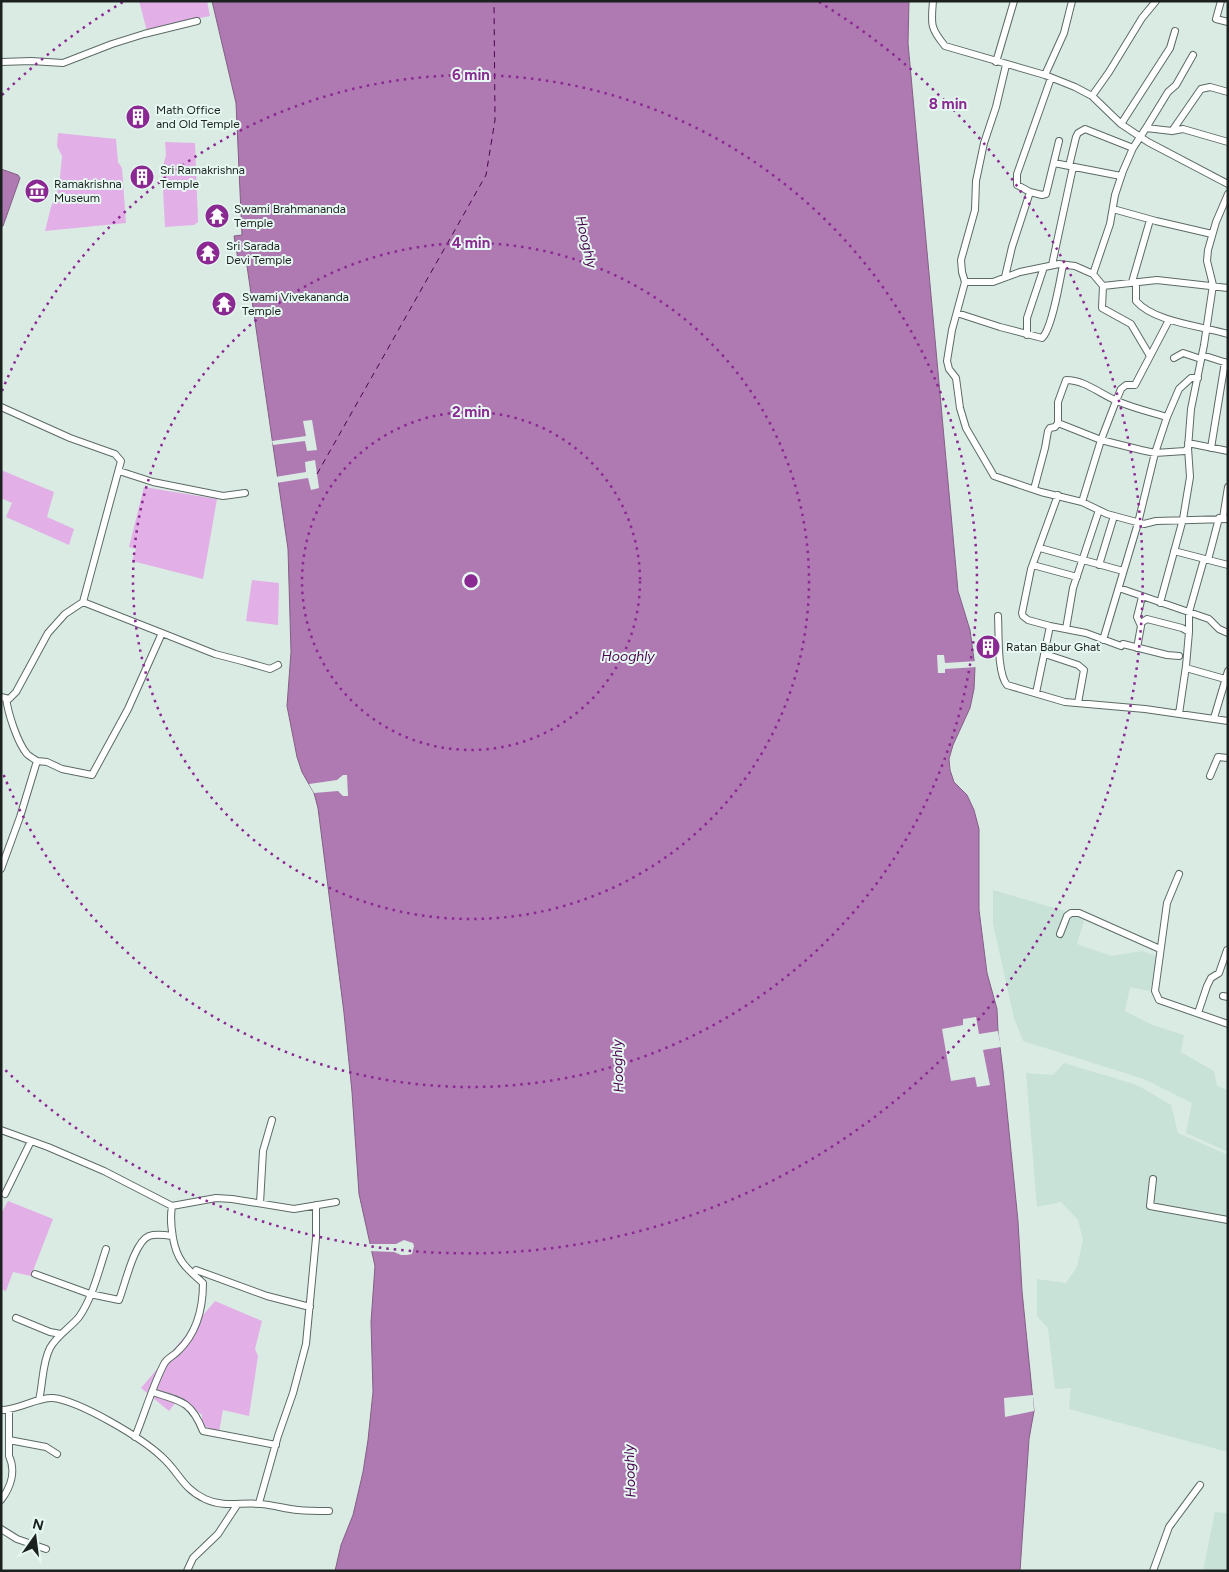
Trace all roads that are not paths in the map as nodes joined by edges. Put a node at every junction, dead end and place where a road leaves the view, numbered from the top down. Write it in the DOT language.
graph roads {
  1 [pos="933,1"];
  2 [pos="1014,1"];
  3 [pos="1072,1"];
  4 [pos="1156,1"];
  5 [pos="1221,1"];
  6 [pos="197,21"];
  7 [pos="1228,22"];
  8 [pos="1175,31"];
  9 [pos="1193,55"];
  10 [pos="1,62"];
  11 [pos="996,62"];
  12 [pos="1006,65"];
  13 [pos="1048,76"];
  14 [pos="1228,92"];
  15 [pos="1092,96"];
  16 [pos="1121,124"];
  17 [pos="1146,128"];
  18 [pos="1172,131"];
  19 [pos="1140,137"];
  20 [pos="1059,142"];
  21 [pos="1228,142"];
  22 [pos="1133,148"];
  23 [pos="1054,164"];
  24 [pos="1071,166"];
  25 [pos="1121,176"];
  26 [pos="1228,184"];
  27 [pos="1030,192"];
  28 [pos="1228,194"];
  29 [pos="1113,209"];
  30 [pos="1150,220"];
  31 [pos="1212,234"];
  32 [pos="1052,265"];
  33 [pos="1063,265"];
  34 [pos="1044,267"];
  35 [pos="1093,274"];
  36 [pos="1005,277"];
  37 [pos="965,282"];
  38 [pos="1134,282"];
  39 [pos="1213,285"];
  40 [pos="1103,286"];
  41 [pos="1228,288"];
  42 [pos="957,313"];
  43 [pos="1169,320"];
  44 [pos="1207,328"];
  45 [pos="1228,334"];
  46 [pos="1027,335"];
  47 [pos="1150,356"];
  48 [pos="1202,357"];
  49 [pos="1174,358"];
  50 [pos="1226,362"];
  51 [pos="1198,378"];
  52 [pos="1116,401"];
  53 [pos="1,407"];
  54 [pos="1167,417"];
  55 [pos="1058,422"];
  56 [pos="1101,440"];
  57 [pos="1188,446"];
  58 [pos="1211,448"];
  59 [pos="1228,451"];
  60 [pos="1155,453"];
  61 [pos="119,471"];
  62 [pos="1228,487"];
  63 [pos="1034,489"];
  64 [pos="245,493"];
  65 [pos="1058,495"];
  66 [pos="1082,502"];
  67 [pos="1098,510"];
  68 [pos="1114,516"];
  69 [pos="1223,518"];
  70 [pos="1183,519"];
  71 [pos="1138,522"];
  72 [pos="1040,548"];
  73 [pos="1174,551"];
  74 [pos="1206,559"];
  75 [pos="1083,560"];
  76 [pos="1033,565"];
  77 [pos="1099,565"];
  78 [pos="1228,565"];
  79 [pos="1123,571"];
  80 [pos="1077,577"];
  81 [pos="1119,588"];
  82 [pos="1142,597"];
  83 [pos="84,602"];
  84 [pos="1160,603"];
  85 [pos="1189,612"];
  86 [pos="998,616"];
  87 [pos="1141,623"];
  88 [pos="1050,626"];
  89 [pos="1066,628"];
  90 [pos="1188,632"];
  91 [pos="1228,632"];
  92 [pos="162,633"];
  93 [pos="1103,640"];
  94 [pos="1137,648"];
  95 [pos="1045,654"];
  96 [pos="1180,656"];
  97 [pos="278,665"];
  98 [pos="1186,668"];
  99 [pos="1228,671"];
  100 [pos="1226,678"];
  101 [pos="1036,693"];
  102 [pos="4,697"];
  103 [pos="1078,703"];
  104 [pos="1179,714"];
  105 [pos="1214,718"];
  106 [pos="1228,720"];
  107 [pos="1228,758"];
  108 [pos="37,761"];
  109 [pos="1210,776"];
  110 [pos="1,869"];
  111 [pos="1179,874"];
  112 [pos="1060,934"];
  113 [pos="1160,949"];
  114 [pos="1228,949"];
  115 [pos="1198,1013"];
  116 [pos="1228,1024"];
  117 [pos="272,1120"];
  118 [pos="1,1130"];
  119 [pos="31,1141"];
  120 [pos="1153,1179"];
  121 [pos="5,1194"];
  122 [pos="336,1202"];
  123 [pos="260,1203"];
  124 [pos="172,1206"];
  125 [pos="316,1206"];
  126 [pos="1228,1220"];
  127 [pos="172,1236"];
  128 [pos="106,1249"];
  129 [pos="196,1270"];
  130 [pos="35,1274"];
  131 [pos="90,1294"];
  132 [pos="310,1307"];
  133 [pos="16,1318"];
  134 [pos="61,1334"];
  135 [pos="152,1392"];
  136 [pos="39,1400"];
  137 [pos="1,1410"];
  138 [pos="9,1410"];
  139 [pos="135,1437"];
  140 [pos="9,1440"];
  141 [pos="276,1445"];
  142 [pos="57,1454"];
  143 [pos="1200,1485"];
  144 [pos="1,1500"];
  145 [pos="259,1504"];
  146 [pos="237,1505"];
  147 [pos="329,1511"];
  148 [pos="1,1529"];
  149 [pos="46,1549"];
  150 [pos="186,1571"];
  151 [pos="1153,1571"];
  1 -- 11 [label="street"];
  2 -- 11 [label="street"];
  3 -- 13 [label="street"];
  4 -- 15 [label="street"];
  5 -- 7 [label="street"];
  6 -- 10 [label="street"];
  8 -- 16 [label="street"];
  9 -- 17 [label="street"];
  11 -- 12 [label="street"];
  12 -- 13 [label="street"];
  12 -- 37 [label="street"];
  13 -- 15 [label="street"];
  13 -- 27 [label="street"];
  14 -- 18 [label="street"];
  15 -- 16 [label="street"];
  16 -- 19 [label="street"];
  17 -- 18 [label="street"];
  17 -- 19 [label="street"];
  18 -- 21 [label="street"];
  19 -- 22 [label="street"];
  19 -- 26 [label="street"];
  20 -- 23 [label="street"];
  22 -- 24 [label="street"];
  22 -- 25 [label="street"];
  23 -- 24 [label="street"];
  23 -- 27 [label="street"];
  24 -- 25 [label="street"];
  24 -- 32 [label="street"];
  25 -- 29 [label="street"];
  27 -- 36 [label="street"];
  28 -- 31 [label="street"];
  29 -- 30 [label="street"];
  29 -- 35 [label="street"];
  30 -- 31 [label="street"];
  30 -- 38 [label="street"];
  31 -- 39 [label="street"];
  32 -- 33 [label="street"];
  32 -- 34 [label="street"];
  33 -- 35 [label="street"];
  33 -- 46 [label="street"];
  34 -- 36 [label="street"];
  34 -- 46 [label="street"];
  35 -- 40 [label="street"];
  36 -- 37 [label="street"];
  37 -- 42 [label="street"];
  38 -- 39 [label="street"];
  38 -- 40 [label="street"];
  38 -- 43 [label="street"];
  39 -- 41 [label="street"];
  39 -- 44 [label="street"];
  40 -- 47 [label="street"];
  42 -- 46 [label="street"];
  42 -- 63 [label="street"];
  43 -- 44 [label="street"];
  43 -- 47 [label="street"];
  44 -- 45 [label="street"];
  44 -- 48 [label="street"];
  47 -- 52 [label="street"];
  48 -- 49 [label="street"];
  48 -- 50 [label="street"];
  48 -- 51 [label="street"];
  50 -- 58 [label="street"];
  51 -- 54 [label="street"];
  51 -- 57 [label="street"];
  52 -- 54 [label="street"];
  52 -- 55 [label="street"];
  52 -- 56 [label="street"];
  53 -- 61 [label="street"];
  54 -- 60 [label="street"];
  55 -- 56 [label="street"];
  55 -- 63 [label="street"];
  56 -- 60 [label="street"];
  56 -- 66 [label="street"];
  57 -- 58 [label="street"];
  57 -- 60 [label="street"];
  57 -- 70 [label="street"];
  58 -- 59 [label="street"];
  60 -- 71 [label="street"];
  61 -- 64 [label="street"];
  61 -- 83 [label="street"];
  62 -- 69 [label="street"];
  63 -- 65 [label="street"];
  65 -- 66 [label="street"];
  65 -- 72 [label="street"];
  66 -- 67 [label="street"];
  67 -- 68 [label="street"];
  67 -- 75 [label="street"];
  68 -- 71 [label="street"];
  68 -- 77 [label="street"];
  69 -- 70 [label="street"];
  69 -- 74 [label="street"];
  70 -- 71 [label="street"];
  70 -- 73 [label="street"];
  71 -- 79 [label="street"];
  72 -- 75 [label="street"];
  72 -- 76 [label="street"];
  73 -- 74 [label="street"];
  73 -- 84 [label="street"];
  74 -- 78 [label="street"];
  74 -- 85 [label="street"];
  75 -- 77 [label="street"];
  75 -- 80 [label="street"];
  76 -- 80 [label="street"];
  76 -- 88 [label="street"];
  77 -- 79 [label="street"];
  79 -- 81 [label="street"];
  80 -- 89 [label="street"];
  81 -- 82 [label="street"];
  81 -- 93 [label="street"];
  82 -- 84 [label="street"];
  82 -- 87 [label="street"];
  83 -- 92 [label="street"];
  83 -- 102 [label="street"];
  84 -- 85 [label="street"];
  85 -- 90 [label="street"];
  85 -- 91 [label="street"];
  86 -- 101 [label="street"];
  87 -- 90 [label="street"];
  87 -- 94 [label="street"];
  88 -- 89 [label="street"];
  88 -- 95 [label="street"];
  89 -- 93 [label="street"];
  90 -- 98 [label="street"];
  92 -- 97 [label="street"];
  92 -- 108 [label="street"];
  93 -- 94 [label="street"];
  94 -- 96 [label="street"];
  95 -- 101 [label="street"];
  95 -- 103 [label="street"];
  98 -- 100 [label="street"];
  98 -- 104 [label="street"];
  99 -- 100 [label="street"];
  100 -- 105 [label="street"];
  101 -- 103 [label="street"];
  102 -- 108 [label="street"];
  103 -- 104 [label="street"];
  104 -- 105 [label="street"];
  105 -- 106 [label="street"];
  107 -- 109 [label="street"];
  108 -- 110 [label="street"];
  111 -- 113 [label="street"];
  112 -- 113 [label="street"];
  113 -- 115 [label="street"];
  114 -- 115 [label="street"];
  115 -- 116 [label="street"];
  117 -- 123 [label="street"];
  118 -- 119 [label="street"];
  119 -- 121 [label="street"];
  119 -- 124 [label="street"];
  120 -- 126 [label="street"];
  122 -- 125 [label="street"];
  123 -- 124 [label="street"];
  123 -- 125 [label="street"];
  124 -- 127 [label="street"];
  125 -- 132 [label="street"];
  127 -- 131 [label="street"];
  127 -- 135 [label="street"];
  128 -- 131 [label="street"];
  129 -- 132 [label="street"];
  130 -- 131 [label="street"];
  131 -- 134 [label="street"];
  132 -- 141 [label="street"];
  133 -- 134 [label="street"];
  134 -- 136 [label="street"];
  135 -- 139 [label="street"];
  135 -- 141 [label="street"];
  136 -- 138 [label="street"];
  136 -- 139 [label="street"];
  137 -- 138 [label="street"];
  138 -- 140 [label="street"];
  139 -- 146 [label="street"];
  140 -- 142 [label="street"];
  140 -- 144 [label="street"];
  141 -- 145 [label="street"];
  143 -- 151 [label="street"];
  145 -- 146 [label="street"];
  145 -- 147 [label="street"];
  146 -- 150 [label="street"];
  148 -- 149 [label="street"];
}
